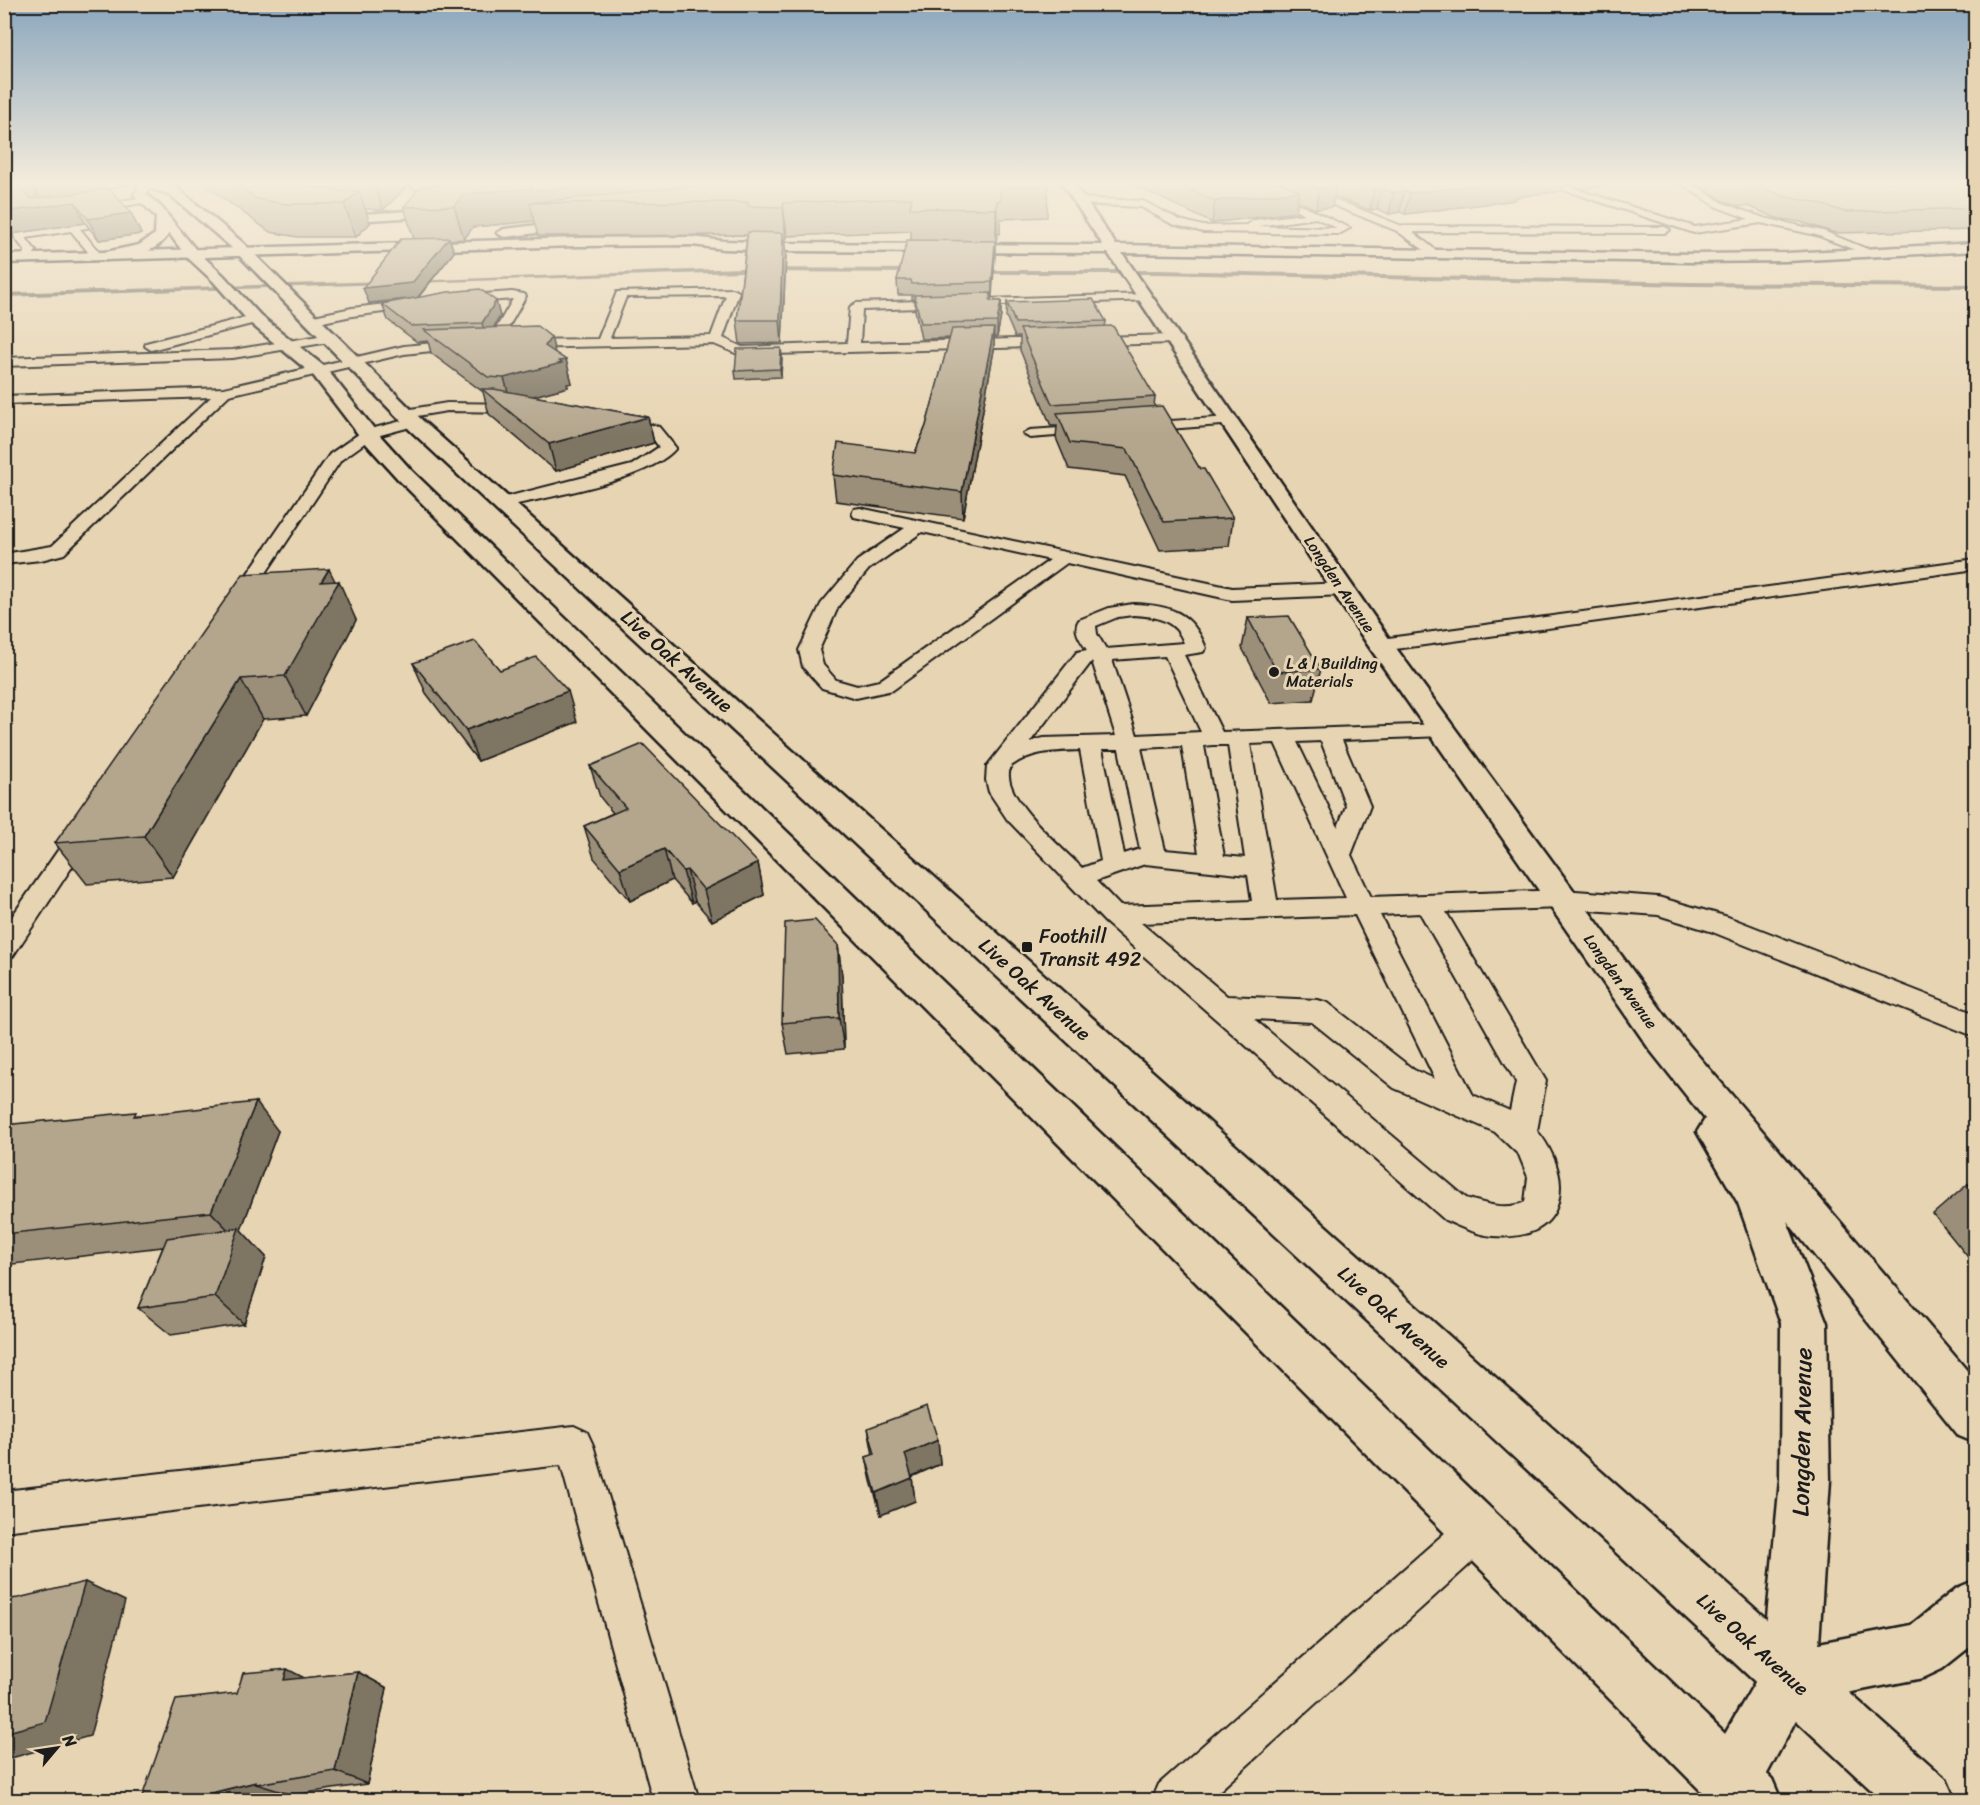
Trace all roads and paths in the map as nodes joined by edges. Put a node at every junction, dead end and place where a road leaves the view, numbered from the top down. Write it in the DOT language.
graph roads {
  1 [pos="81,266"];
  2 [pos="205,266"];
  3 [pos="257,266"];
  4 [pos="1125,266"];
  5 [pos="4,271"];
  6 [pos="1147,298"];
  7 [pos="255,319"];
  8 [pos="313,321"];
  9 [pos="331,338"];
  10 [pos="1175,339"];
  11 [pos="716,340"];
  12 [pos="603,341"];
  13 [pos="493,344"];
  14 [pos="288,346"];
  15 [pos="853,347"];
  16 [pos="98,359"];
  17 [pos="353,361"];
  18 [pos="4,362"];
  19 [pos="319,371"];
  20 [pos="224,392"];
  21 [pos="4,399"];
  22 [pos="537,409"];
  23 [pos="596,416"];
  24 [pos="1230,421"];
  25 [pos="395,423"];
  26 [pos="1030,434"];
  27 [pos="504,502"];
  28 [pos="860,513"];
  29 [pos="919,526"];
  30 [pos="1065,557"];
  31 [pos="4,558"];
  32 [pos="1976,564"];
  33 [pos="1344,589"];
  34 [pos="229,614"];
  35 [pos="1381,645"];
  36 [pos="1172,650"];
  37 [pos="1100,655"];
  38 [pos="1443,730"];
  39 [pos="1329,735"];
  40 [pos="1283,736"];
  41 [pos="1239,738"];
  42 [pos="1203,739"];
  43 [pos="1129,742"];
  44 [pos="1090,743"];
  45 [pos="1007,757"];
  46 [pos="97,811"];
  47 [pos="1339,855"];
  48 [pos="1154,857"];
  49 [pos="1213,863"];
  50 [pos="1114,866"];
  51 [pos="1259,868"];
  52 [pos="1078,878"];
  53 [pos="1562,899"];
  54 [pos="1428,904"];
  55 [pos="1363,906"];
  56 [pos="1266,910"];
  57 [pos="1114,915"];
  58 [pos="4,949"];
  59 [pos="1221,1007"];
  60 [pos="1976,1026"];
  61 [pos="1663,1040"];
  62 [pos="1462,1104"];
  63 [pos="1521,1135"];
  64 [pos="1976,1419"];
  65 [pos="4,1511"];
  66 [pos="1477,1531"];
  67 [pos="1976,1607"];
  68 [pos="1789,1677"];
  69 [pos="1734,1794"];
  70 [pos="676,1800"];
  71 [pos="1175,1800"];
  72 [pos="1925,1800"];
  1 -- 5 [label="main road"];
  2 -- 7 [label="main road, Live Oak Avenue"];
  3 -- 8 [label="main road, Live Oak Avenue"];
  4 -- 6 [label="main road, Longden Avenue"];
  6 -- 10 [label="main road, Longden Avenue"];
  6 -- 15 [label="lane"];
  7 -- 14 [label="main road, Live Oak Avenue"];
  7 -- 16 [label="lane"];
  8 -- 9 [label="main road, Live Oak Avenue"];
  8 -- 13 [label="lane"];
  9 -- 14 [label="lane"];
  9 -- 17 [label="main road, Live Oak Avenue"];
  10 -- 15 [label="lane"];
  10 -- 24 [label="main road, Longden Avenue"];
  11 -- 12 [label="lane"];
  11 -- 12 [label="lane"];
  11 -- 15 [label="lane"];
  12 -- 13 [label="lane"];
  13 -- 17 [label="lane"];
  14 -- 16 [label="lane"];
  14 -- 19 [label="main road, Live Oak Avenue"];
  16 -- 18 [label="lane"];
  17 -- 19 [label="lane"];
  17 -- 25 [label="main road, Live Oak Avenue"];
  19 -- 20 [label="lane"];
  19 -- 25 [label="main road, Live Oak Avenue"];
  20 -- 21 [label="lane"];
  20 -- 31 [label="lane"];
  22 -- 25 [label="lane"];
  23 -- 27 [label="lane"];
  24 -- 26 [label="lane"];
  24 -- 33 [label="main road, Longden Avenue"];
  25 -- 27 [label="main road, Live Oak Avenue"];
  25 -- 34 [label="lane"];
  25 -- 66 [label="main road, Live Oak Avenue"];
  27 -- 68 [label="main road, Live Oak Avenue"];
  28 -- 29 [label="lane"];
  29 -- 30 [label="lane"];
  29 -- 30 [label="lane"];
  30 -- 33 [label="lane"];
  32 -- 35 [label="lane"];
  33 -- 35 [label="main road, Longden Avenue"];
  35 -- 38 [label="main road, Longden Avenue"];
  36 -- 37 [label="lane"];
  36 -- 37 [label="lane"];
  36 -- 42 [label="lane"];
  37 -- 43 [label="lane"];
  37 -- 45 [label="lane"];
  38 -- 39 [label="lane"];
  38 -- 53 [label="main road, Longden Avenue"];
  39 -- 40 [label="lane"];
  39 -- 47 [label="lane"];
  40 -- 41 [label="lane"];
  40 -- 47 [label="lane"];
  41 -- 42 [label="lane"];
  41 -- 51 [label="lane"];
  42 -- 43 [label="lane"];
  42 -- 49 [label="lane"];
  43 -- 44 [label="lane"];
  43 -- 48 [label="lane"];
  44 -- 45 [label="lane"];
  44 -- 50 [label="lane"];
  45 -- 52 [label="lane"];
  46 -- 58 [label="lane"];
  47 -- 55 [label="lane"];
  48 -- 49 [label="lane"];
  48 -- 50 [label="lane"];
  49 -- 51 [label="lane"];
  50 -- 52 [label="lane"];
  51 -- 56 [label="lane"];
  52 -- 57 [label="lane"];
  53 -- 54 [label="lane"];
  53 -- 60 [label="lane"];
  53 -- 61 [label="main road, Longden Avenue"];
  54 -- 55 [label="lane"];
  54 -- 63 [label="lane"];
  55 -- 56 [label="lane"];
  55 -- 62 [label="lane"];
  56 -- 57 [label="lane"];
  57 -- 59 [label="lane"];
  59 -- 62 [label="lane"];
  59 -- 63 [label="lane"];
  61 -- 64 [label="main road, Longden Avenue"];
  61 -- 68 [label="main road, Longden Avenue"];
  62 -- 63 [label="lane"];
  65 -- 70 [label="lane"];
  66 -- 69 [label="main road, Live Oak Avenue"];
  66 -- 71 [label="lane"];
  67 -- 68 [label="main road"];
  68 -- 69 [label="main road, Longden Avenue"];
  68 -- 72 [label="main road, Live Oak Avenue"];
}
